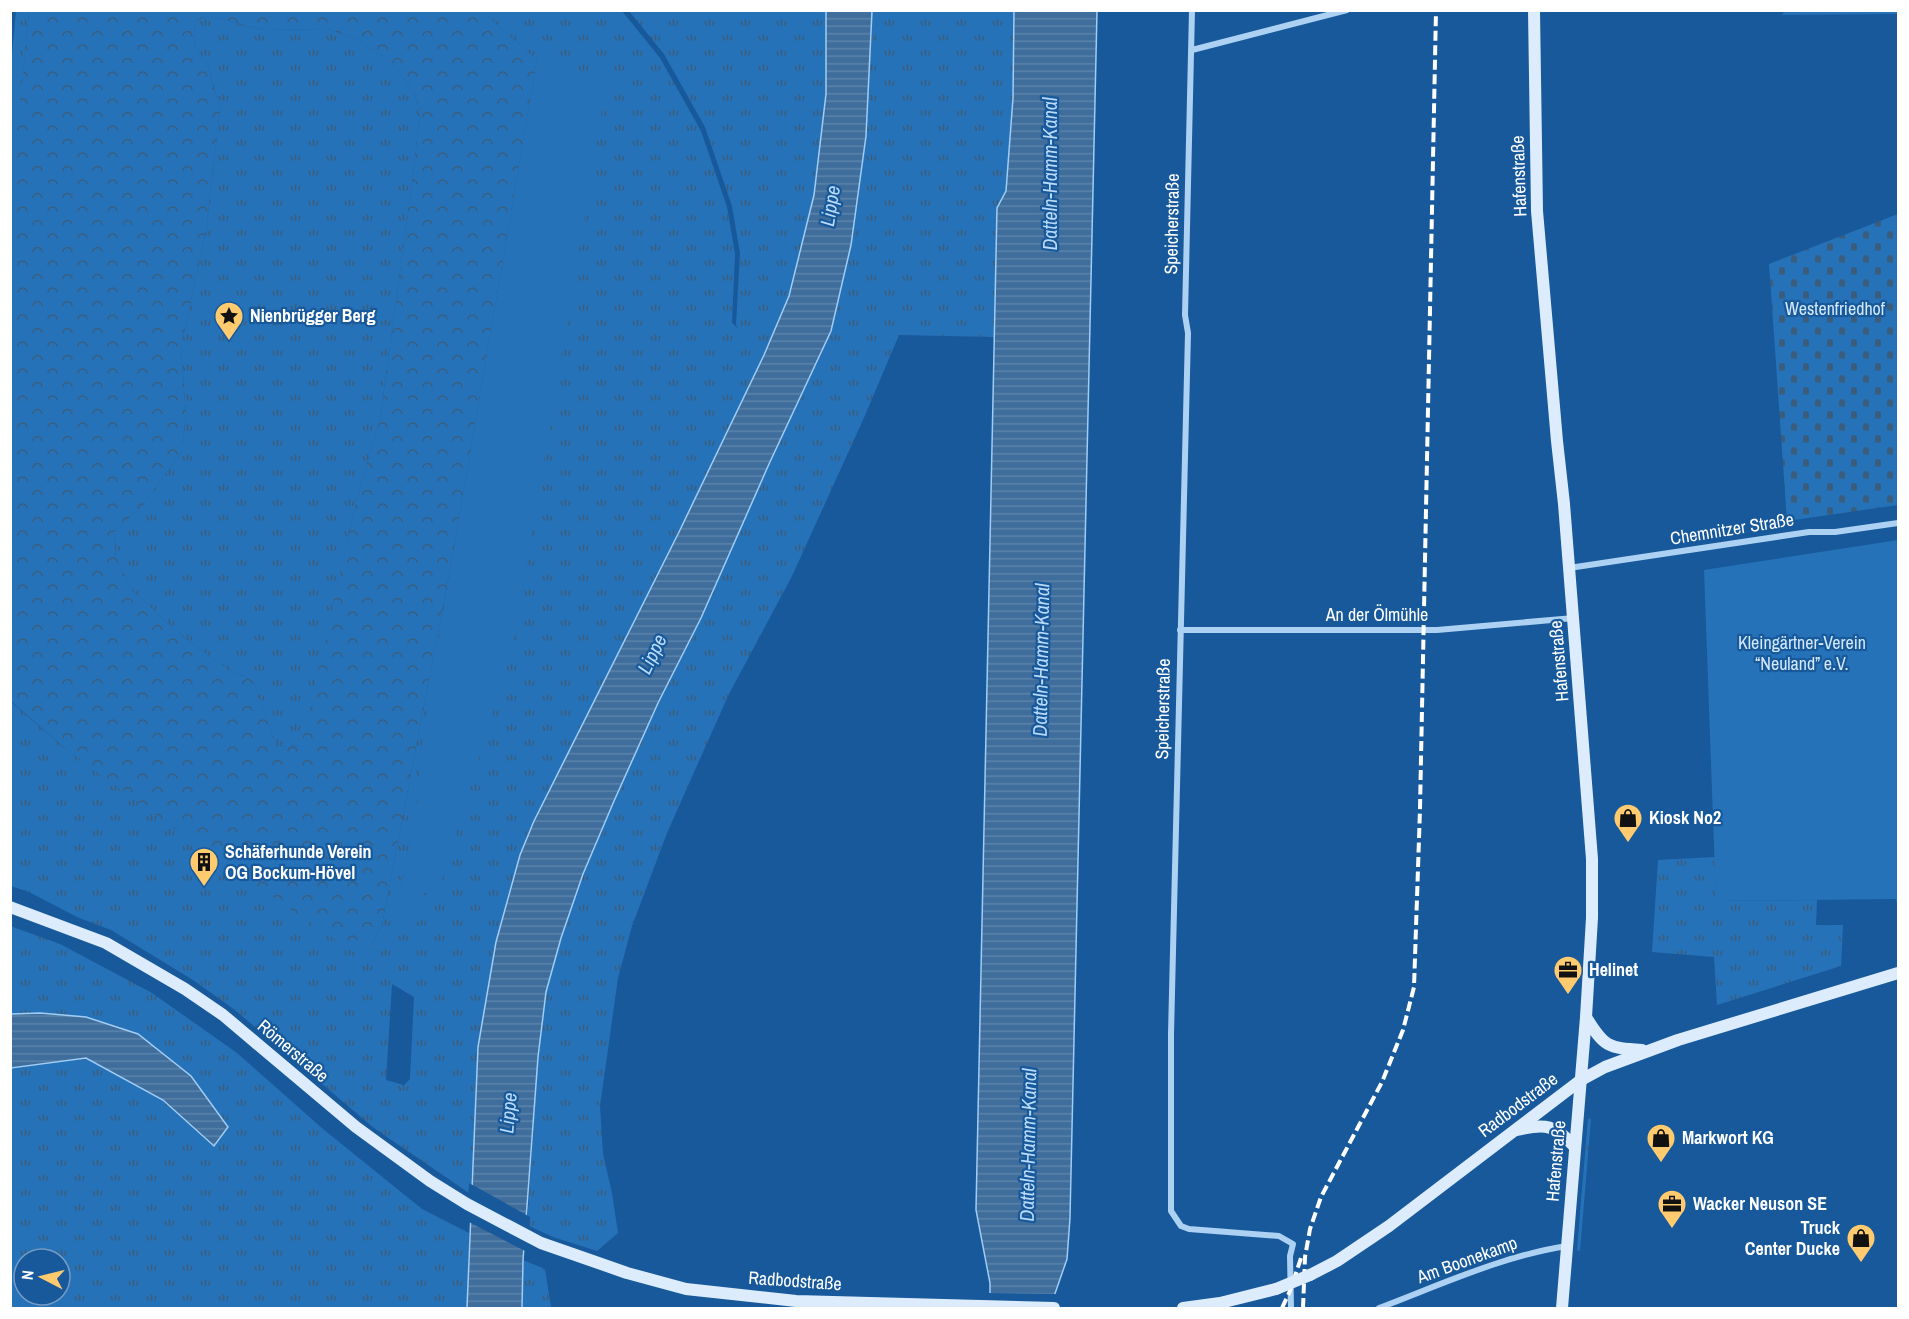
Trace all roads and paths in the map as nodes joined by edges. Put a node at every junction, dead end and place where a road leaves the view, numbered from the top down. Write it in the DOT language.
graph roads {
  1 [pos="1192,10"];
  2 [pos="1347,10"];
  3 [pos="1534,10"];
  4 [pos="1191,50"];
  5 [pos="1899,523"];
  6 [pos="1569,568"];
  7 [pos="1574,618"];
  8 [pos="1180,630"];
  9 [pos="10,907"];
  10 [pos="1899,973"];
  11 [pos="1586,1017"];
  12 [pos="1647,1051"];
  13 [pos="1581,1080"];
  14 [pos="1513,1130"];
  15 [pos="1575,1147"];
  16 [pos="541,1243"];
  17 [pos="1567,1246"];
  18 [pos="1054,1308"];
  19 [pos="1184,1308"];
  20 [pos="1291,1308"];
  21 [pos="1379,1308"];
  22 [pos="1562,1308"];
  1 -- 4 [label="street, Speicherstraße"];
  2 -- 4 [label="street"];
  3 -- 6 [label="main road, Hafenstraße"];
  4 -- 8 [label="street, Speicherstraße"];
  5 -- 6 [label="street, Chemnitzer Straße"];
  6 -- 7 [label="main road, Hafenstraße"];
  7 -- 8 [label="street, An der Ölmühle"];
  7 -- 11 [label="main road, Hafenstraße"];
  8 -- 20 [label="street, Speicherstraße"];
  9 -- 16 [label="main road, Römerstraße"];
  10 -- 12 [label="main road, Radbodstraße"];
  11 -- 12 [label="main road"];
  11 -- 13 [label="main road, Hafenstraße"];
  12 -- 13 [label="main road, Radbodstraße"];
  13 -- 14 [label="main road, Radbodstraße"];
  13 -- 15 [label="main road, Hafenstraße"];
  14 -- 15 [label="main road"];
  14 -- 19 [label="main road, Radbodstraße, bridge"];
  15 -- 17 [label="main road, Hafenstraße"];
  16 -- 18 [label="main road, Radbodstraße"];
  17 -- 21 [label="street, Am Boonekamp"];
  17 -- 22 [label="main road, Hafenstraße"];
}
